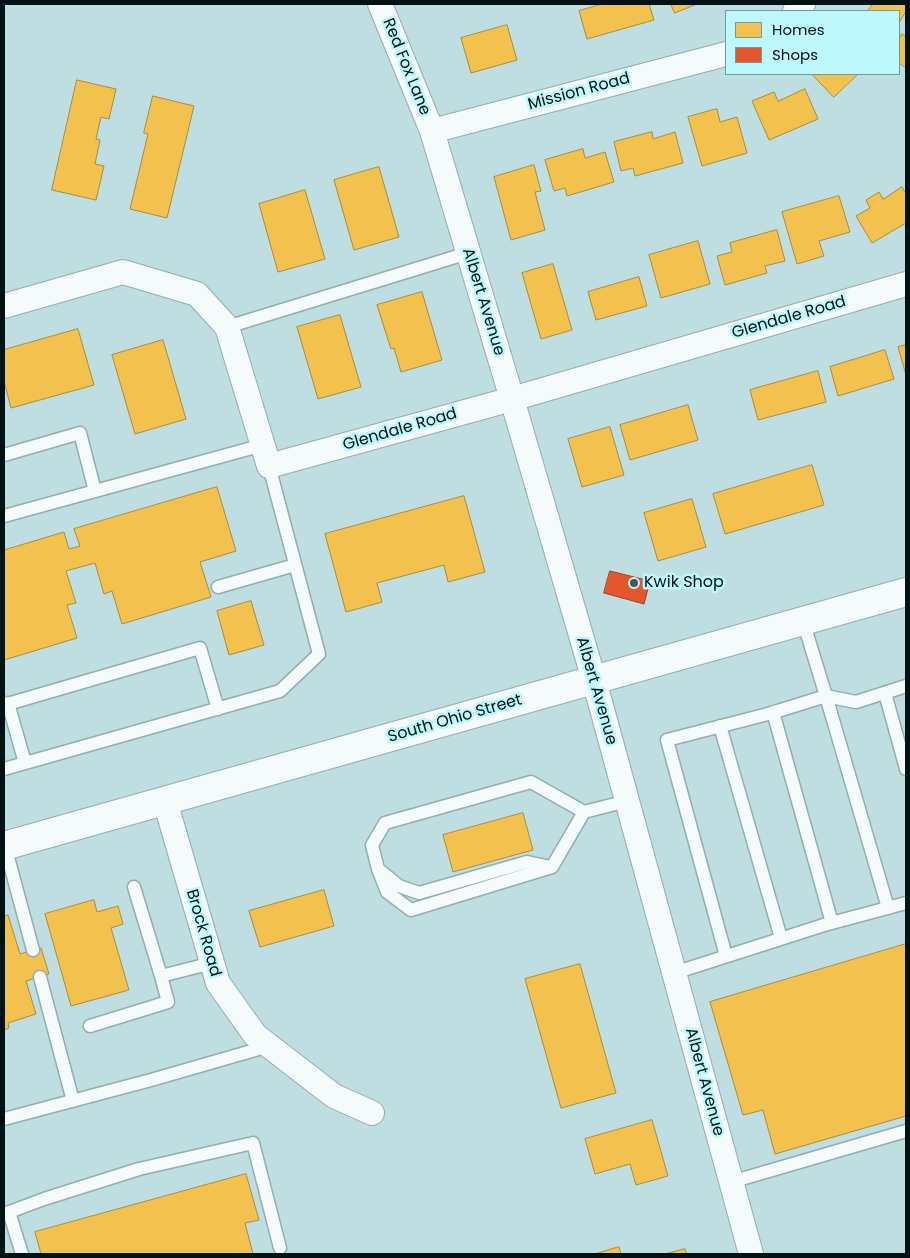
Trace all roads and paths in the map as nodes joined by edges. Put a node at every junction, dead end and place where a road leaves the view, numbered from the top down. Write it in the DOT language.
graph roads {
  1 [pos="380,4"];
  2 [pos="725,54"];
  3 [pos="432,131"];
  4 [pos="468,253"];
  5 [pos="906,284"];
  6 [pos="4,306"];
  7 [pos="227,327"];
  8 [pos="512,399"];
  9 [pos="4,455"];
  10 [pos="266,456"];
  11 [pos="95,491"];
  12 [pos="4,516"];
  13 [pos="295,565"];
  14 [pos="218,587"];
  15 [pos="906,592"];
  16 [pos="803,621"];
  17 [pos="594,680"];
  18 [pos="906,686"];
  19 [pos="885,693"];
  20 [pos="826,696"];
  21 [pos="6,704"];
  22 [pos="218,709"];
  23 [pos="773,712"];
  24 [pos="720,726"];
  25 [pos="25,763"];
  26 [pos="4,769"];
  27 [pos="906,769"];
  28 [pos="164,801"];
  29 [pos="627,801"];
  30 [pos="584,812"];
  31 [pos="5,846"];
  32 [pos="552,867"];
  33 [pos="378,870"];
  34 [pos="134,887"];
  35 [pos="906,903"];
  36 [pos="888,908"];
  37 [pos="832,922"];
  38 [pos="782,938"];
  39 [pos="33,950"];
  40 [pos="726,956"];
  41 [pos="212,963"];
  42 [pos="674,973"];
  43 [pos="162,976"];
  44 [pos="40,977"];
  45 [pos="90,1026"];
  46 [pos="269,1046"];
  47 [pos="74,1101"];
  48 [pos="372,1113"];
  49 [pos="4,1119"];
  50 [pos="906,1131"];
  51 [pos="732,1182"];
  52 [pos="7,1213"];
  53 [pos="280,1248"];
  54 [pos="22,1254"];
  55 [pos="751,1254"];
  1 -- 3 [label="street, Red Fox Lane"];
  2 -- 3 [label="street, Mission Road"];
  3 -- 4 [label="street, Albert Avenue"];
  4 -- 7 [label="lane"];
  4 -- 8 [label="street, Albert Avenue"];
  5 -- 8 [label="street, Glendale Road"];
  6 -- 7 [label="street"];
  7 -- 10 [label="street"];
  8 -- 10 [label="street, Glendale Road"];
  8 -- 17 [label="street, Albert Avenue"];
  9 -- 11 [label="lane"];
  10 -- 11 [label="lane"];
  10 -- 13 [label="lane"];
  11 -- 12 [label="lane"];
  13 -- 14 [label="lane"];
  13 -- 22 [label="lane"];
  15 -- 16 [label="main road, South Ohio Street"];
  16 -- 17 [label="main road, South Ohio Street"];
  16 -- 20 [label="lane"];
  17 -- 28 [label="main road, South Ohio Street"];
  17 -- 29 [label="street, Albert Avenue"];
  18 -- 19 [label="lane"];
  19 -- 20 [label="lane"];
  19 -- 27 [label="lane"];
  20 -- 23 [label="lane"];
  20 -- 36 [label="lane"];
  21 -- 22 [label="lane"];
  21 -- 25 [label="lane"];
  22 -- 25 [label="lane"];
  23 -- 24 [label="lane"];
  23 -- 37 [label="lane"];
  24 -- 38 [label="lane"];
  24 -- 40 [label="lane"];
  25 -- 26 [label="lane"];
  28 -- 31 [label="main road, South Ohio Street"];
  28 -- 41 [label="street, Brock Road"];
  29 -- 30 [label="lane"];
  29 -- 42 [label="street, Albert Avenue"];
  30 -- 32 [label="lane"];
  30 -- 33 [label="lane"];
  31 -- 39 [label="lane"];
  32 -- 33 [label="lane"];
  32 -- 33 [label="lane"];
  34 -- 43 [label="lane"];
  35 -- 36 [label="lane"];
  36 -- 37 [label="lane"];
  37 -- 38 [label="lane"];
  38 -- 40 [label="lane"];
  40 -- 42 [label="lane"];
  41 -- 43 [label="lane"];
  41 -- 46 [label="street, Brock Road"];
  42 -- 51 [label="street, Albert Avenue"];
  43 -- 45 [label="lane"];
  44 -- 47 [label="lane"];
  46 -- 47 [label="lane"];
  46 -- 48 [label="street, Brock Road"];
  47 -- 49 [label="lane"];
  50 -- 51 [label="lane"];
  51 -- 55 [label="street, Albert Avenue"];
  52 -- 53 [label="lane"];
  52 -- 54 [label="lane"];
}
